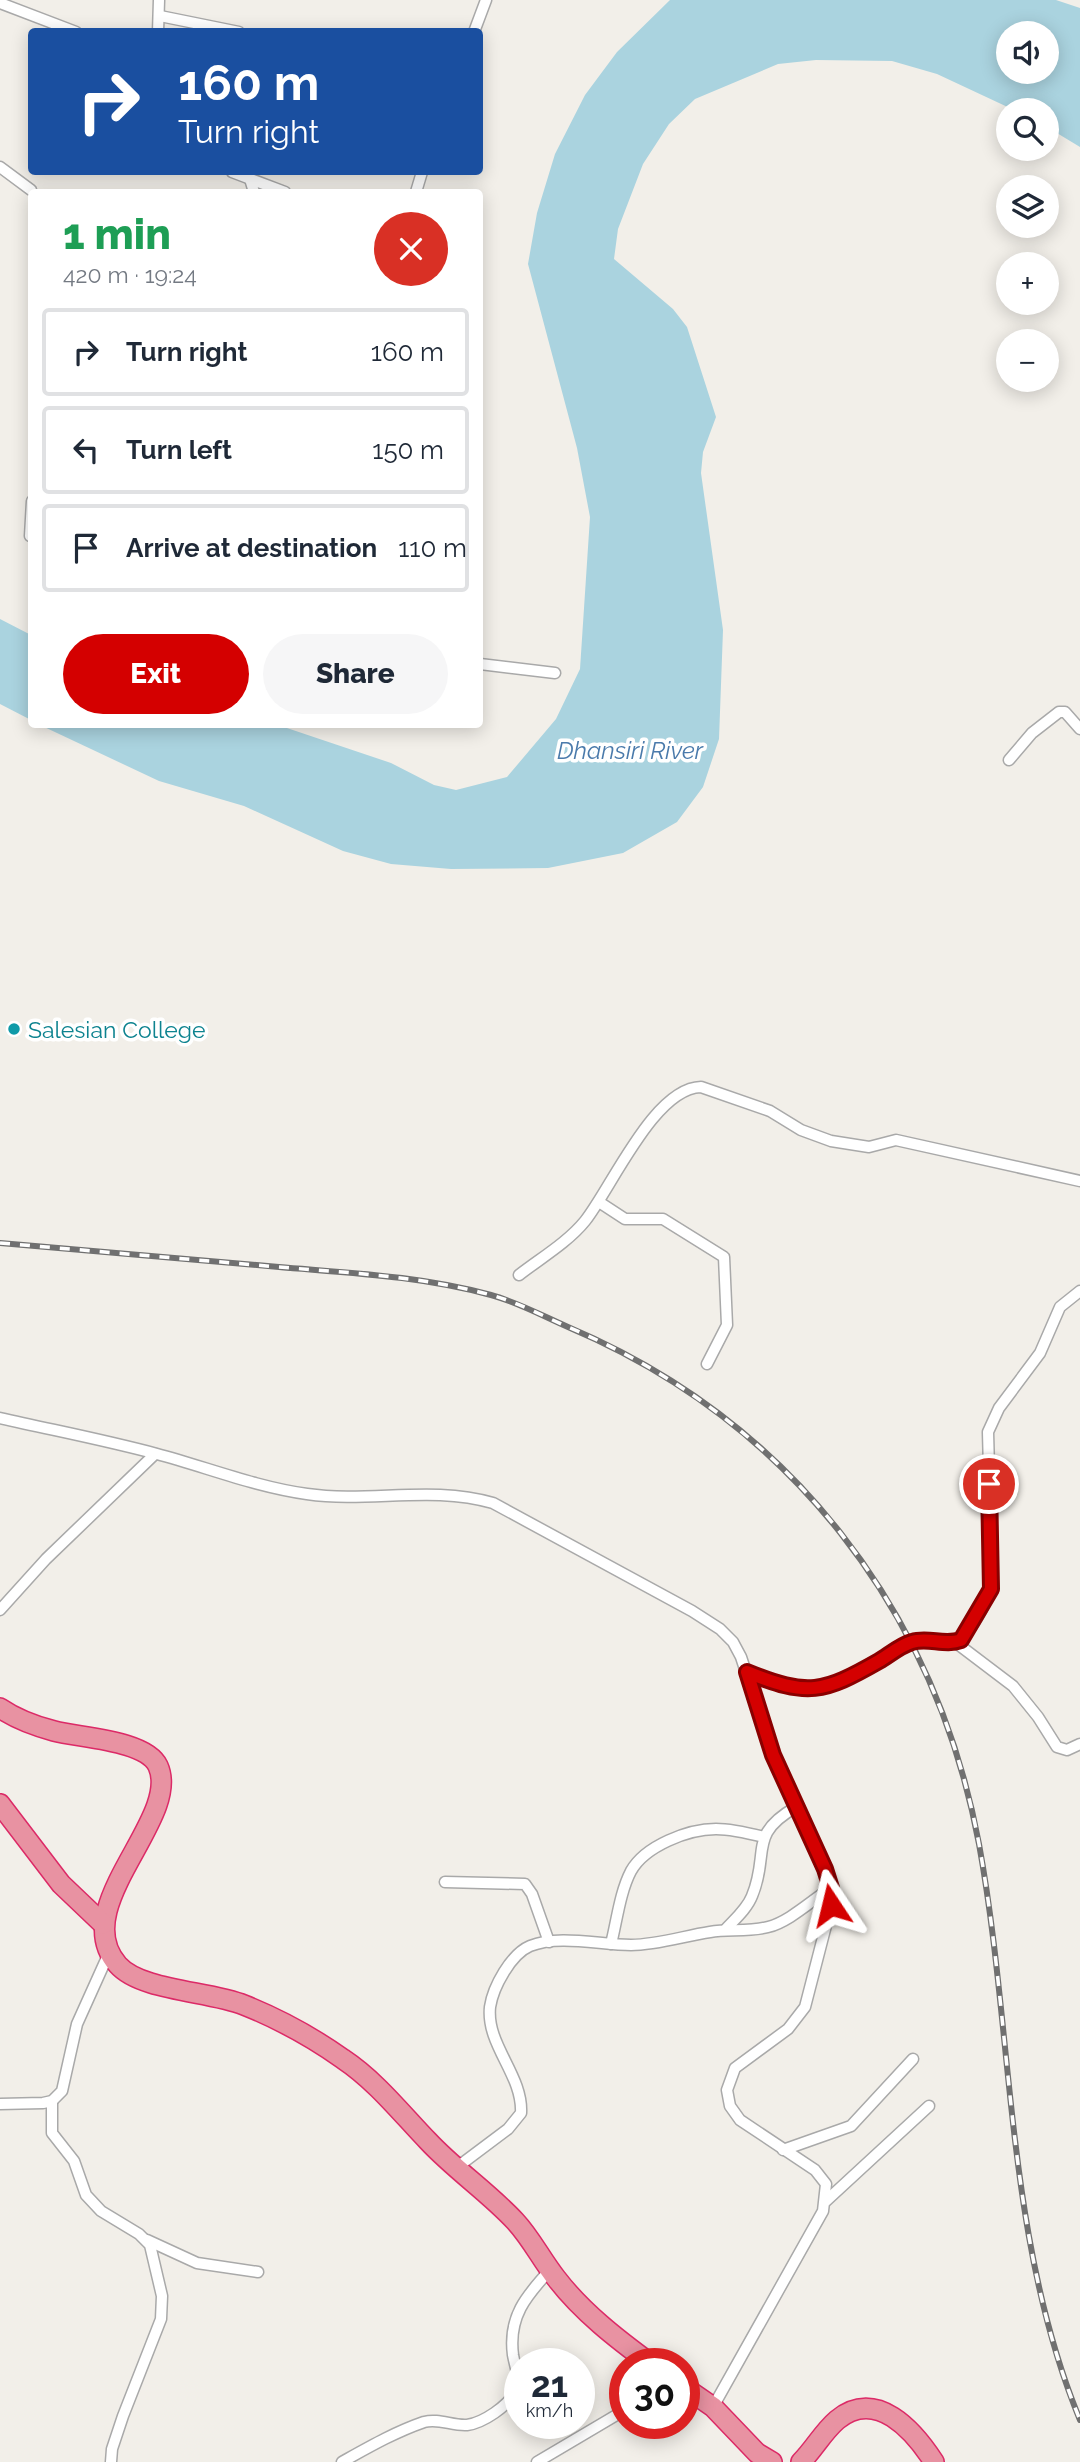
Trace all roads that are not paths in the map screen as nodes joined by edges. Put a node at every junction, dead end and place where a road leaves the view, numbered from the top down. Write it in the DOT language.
graph roads {
  1 [pos="159,0"];
  2 [pos="486,0"];
  3 [pos="0,3"];
  4 [pos="160,16"];
  5 [pos="66,28"];
  6 [pos="158,28"];
  7 [pos="219,28"];
  8 [pos="476,28"];
  9 [pos="0,167"];
  10 [pos="241,175"];
  11 [pos="267,175"];
  12 [pos="250,178"];
  13 [pos="265,185"];
  14 [pos="30,189"];
  15 [pos="253,189"];
  16 [pos="276,189"];
  17 [pos="483,664"];
  18 [pos="555,673"];
  19 [pos="1080,729"];
  20 [pos="1009,760"];
  21 [pos="1080,1181"];
  22 [pos="599,1202"];
  23 [pos="519,1275"];
  24 [pos="1080,1291"];
  25 [pos="707,1364"];
  26 [pos="0,1418"];
  27 [pos="155,1454"];
  28 [pos="0,1610"];
  29 [pos="955,1642"];
  30 [pos="747,1672"];
  31 [pos="0,1708"];
  32 [pos="1080,1744"];
  33 [pos="0,1804"];
  34 [pos="796,1807"];
  35 [pos="764,1837"];
  36 [pos="445,1882"];
  37 [pos="831,1888"];
  38 [pos="103,1924"];
  39 [pos="724,1930"];
  40 [pos="549,1942"];
  41 [pos="611,1944"];
  42 [pos="109,1953"];
  43 [pos="913,2059"];
  44 [pos="52,2101"];
  45 [pos="0,2104"];
  46 [pos="929,2106"];
  47 [pos="783,2150"];
  48 [pos="456,2168"];
  49 [pos="826,2201"];
  50 [pos="145,2239"];
  51 [pos="550,2270"];
  52 [pos="258,2272"];
  53 [pos="630,2348"];
  54 [pos="700,2398"];
  55 [pos="713,2407"];
  56 [pos="609,2420"];
  57 [pos="553,2457"];
  58 [pos="111,2462"];
  59 [pos="342,2462"];
  60 [pos="537,2462"];
  61 [pos="772,2462"];
  62 [pos="800,2462"];
  63 [pos="934,2462"];
  1 -- 4 [label="street"];
  2 -- 8 [label="street"];
  3 -- 5 [label="street"];
  4 -- 6 [label="street"];
  4 -- 7 [label="street"];
  9 -- 14 [label="street"];
  10 -- 12 [label="street"];
  11 -- 13 [label="street"];
  12 -- 13 [label="street"];
  12 -- 15 [label="street"];
  13 -- 16 [label="street"];
  17 -- 18 [label="street"];
  19 -- 20 [label="street"];
  21 -- 22 [label="street"];
  22 -- 23 [label="street"];
  22 -- 25 [label="street"];
  24 -- 29 [label="street"];
  26 -- 27 [label="street"];
  27 -- 28 [label="street"];
  27 -- 30 [label="street"];
  29 -- 30 [label="street"];
  29 -- 32 [label="street"];
  30 -- 34 [label="street"];
  31 -- 38 [label="highway"];
  33 -- 38 [label="highway"];
  34 -- 35 [label="street"];
  34 -- 37 [label="street"];
  35 -- 39 [label="street"];
  35 -- 41 [label="street"];
  36 -- 40 [label="street"];
  37 -- 39 [label="street"];
  37 -- 47 [label="street"];
  38 -- 42 [label="highway"];
  39 -- 41 [label="street"];
  40 -- 41 [label="street"];
  40 -- 48 [label="street"];
  42 -- 44 [label="street"];
  42 -- 48 [label="highway"];
  43 -- 47 [label="street"];
  44 -- 45 [label="street"];
  44 -- 50 [label="street"];
  46 -- 49 [label="street"];
  47 -- 49 [label="street"];
  48 -- 51 [label="highway"];
  49 -- 55 [label="street"];
  50 -- 52 [label="street"];
  50 -- 58 [label="street"];
  51 -- 53 [label="highway"];
  51 -- 59 [label="street"];
  54 -- 55 [label="highway"];
  55 -- 61 [label="highway"];
  56 -- 57 [label="street"];
  57 -- 60 [label="street"];
  62 -- 63 [label="highway"];
}
